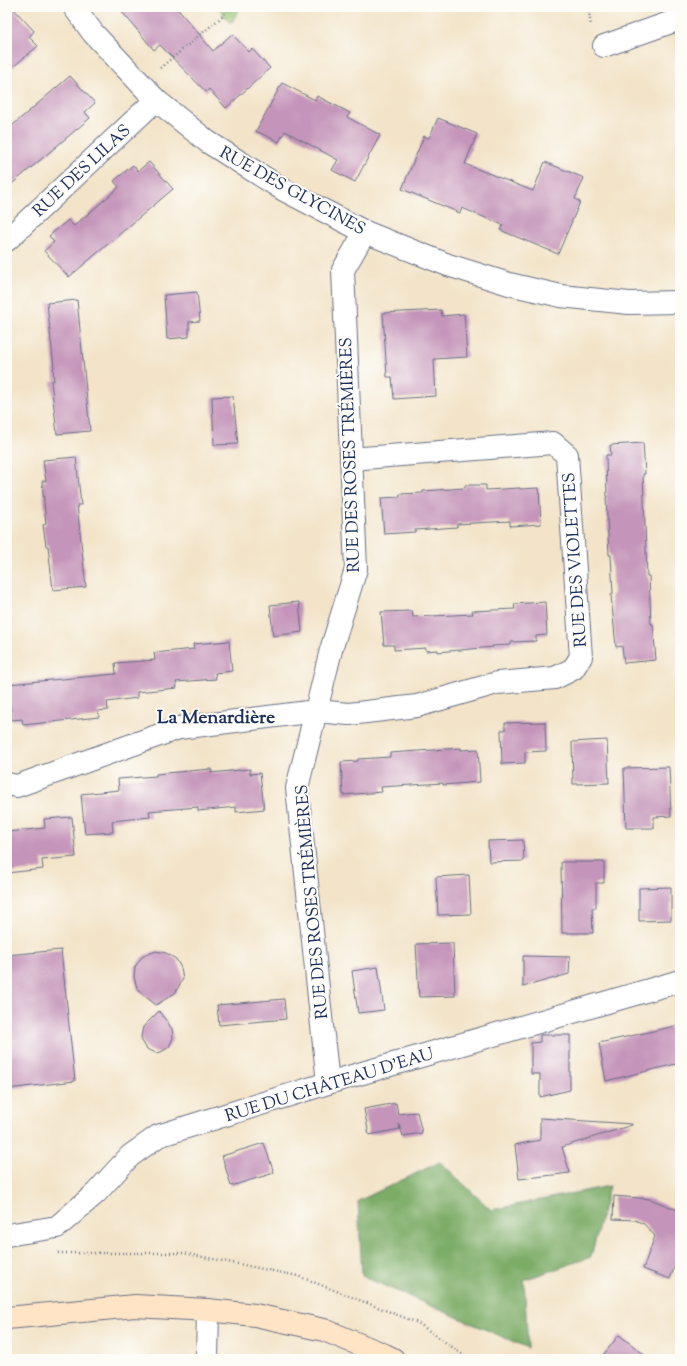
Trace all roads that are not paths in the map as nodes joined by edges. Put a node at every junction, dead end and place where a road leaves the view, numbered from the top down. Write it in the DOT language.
graph roads {
  1 [pos="74,7"];
  2 [pos="680,19"];
  3 [pos="604,46"];
  4 [pos="156,100"];
  5 [pos="365,232"];
  6 [pos="7,240"];
  7 [pos="680,302"];
  8 [pos="351,459"];
  9 [pos="316,710"];
  10 [pos="7,784"];
  11 [pos="680,981"];
  12 [pos="328,1083"];
  13 [pos="7,1235"];
  14 [pos="208,1310"];
  15 [pos="7,1318"];
  16 [pos="207,1359"];
  17 [pos="392,1359"];
  1 -- 4 [label="street, RUE DES GLYCINES"];
  2 -- 3 [label="street"];
  4 -- 5 [label="street, RUE DES GLYCINES"];
  4 -- 6 [label="street, RUE DES LILAS"];
  5 -- 7 [label="street, RUE DES GLYCINES"];
  5 -- 8 [label="street, RUE DES ROSES TRÉMIÈRES"];
  8 -- 9 [label="street, RUE DES ROSES TRÉMIÈRES"];
  8 -- 9 [label="street, RUE DES VIOLETTES"];
  9 -- 10 [label="street"];
  9 -- 12 [label="street, RUE DES ROSES TRÉMIÈRES"];
  11 -- 12 [label="street, RUE DU CHÂTEAU D'EAU"];
  12 -- 13 [label="street, RUE DU CHÂTEAU D'EAU"];
  14 -- 15 [label="street"];
  14 -- 16 [label="street"];
  14 -- 17 [label="street"];
}
